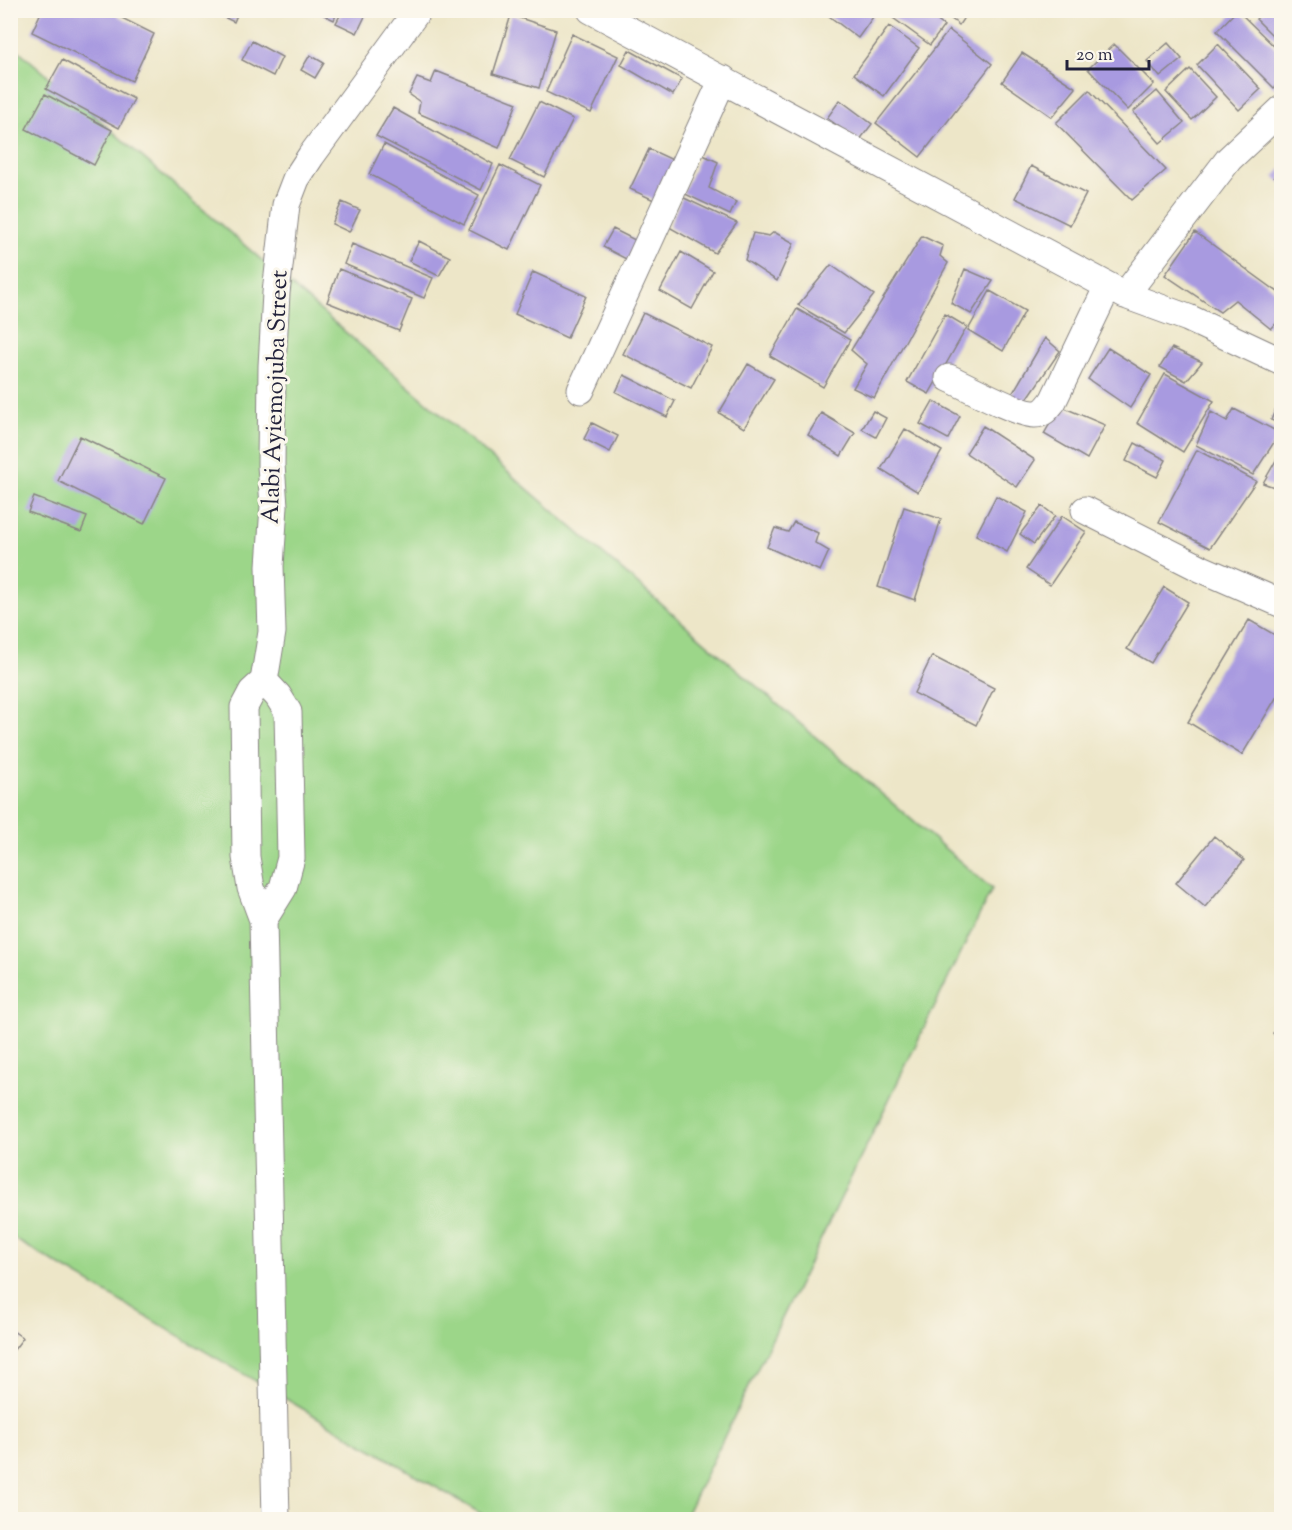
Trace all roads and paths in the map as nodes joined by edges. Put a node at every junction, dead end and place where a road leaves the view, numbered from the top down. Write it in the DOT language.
graph roads {
  1 [pos="418,10"];
  2 [pos="591,10"];
  3 [pos="723,80"];
  4 [pos="1281,109"];
  5 [pos="1116,290"];
  6 [pos="1281,362"];
  7 [pos="949,378"];
  8 [pos="581,390"];
  9 [pos="1085,510"];
  10 [pos="1281,604"];
  11 [pos="264,681"];
  12 [pos="263,920"];
  13 [pos="276,1520"];
  1 -- 11 [label="street, Alabi Ayiemojuba Street"];
  2 -- 3 [label="street"];
  3 -- 5 [label="street"];
  3 -- 8 [label="street"];
  4 -- 5 [label="street"];
  5 -- 6 [label="street"];
  5 -- 7 [label="street"];
  9 -- 10 [label="street"];
  11 -- 12 [label="street"];
  11 -- 12 [label="street"];
  12 -- 13 [label="street"];
}
